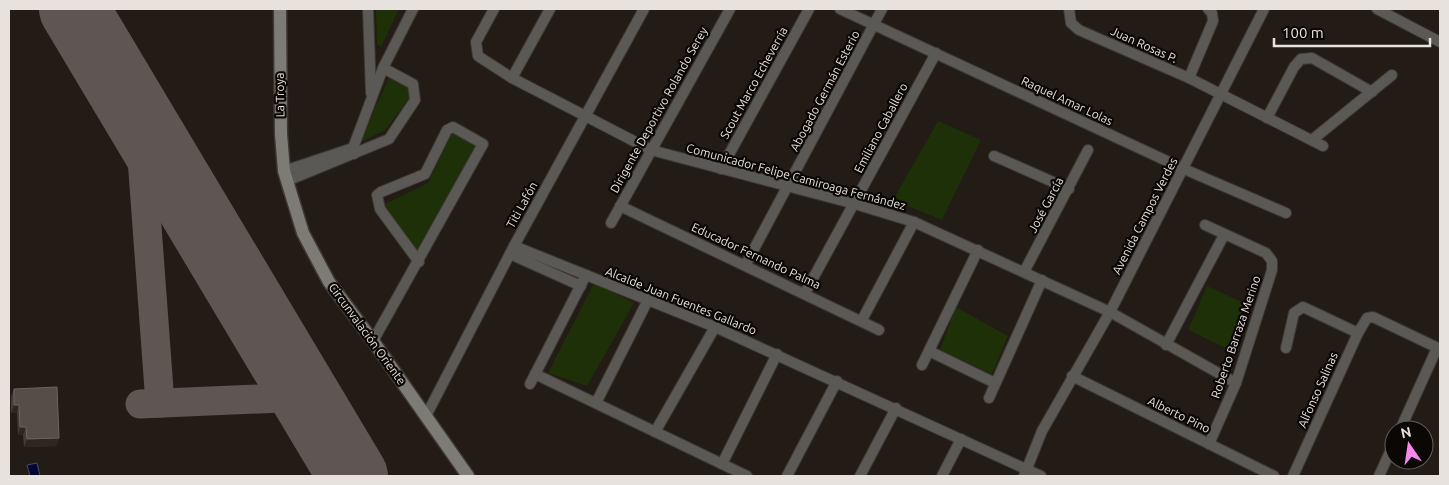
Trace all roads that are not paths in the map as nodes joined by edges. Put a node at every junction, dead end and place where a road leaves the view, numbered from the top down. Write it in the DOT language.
graph roads {
  1 [pos="280,9"];
  2 [pos="368,9"];
  3 [pos="413,9"];
  4 [pos="494,9"];
  5 [pos="550,9"];
  6 [pos="644,9"];
  7 [pos="730,9"];
  8 [pos="809,9"];
  9 [pos="840,9"];
  10 [pos="882,9"];
  11 [pos="1069,9"];
  12 [pos="1208,9"];
  13 [pos="1264,9"];
  14 [pos="1377,9"];
  15 [pos="874,25"];
  16 [pos="1440,42"];
  17 [pos="936,53"];
  18 [pos="383,68"];
  19 [pos="1392,75"];
  20 [pos="512,78"];
  21 [pos="1189,78"];
  22 [pos="1372,92"];
  23 [pos="1221,95"];
  24 [pos="372,98"];
  25 [pos="585,117"];
  26 [pos="1267,118"];
  27 [pos="1312,140"];
  28 [pos="1323,146"];
  29 [pos="651,150"];
  30 [pos="1088,150"];
  31 [pos="353,151"];
  32 [pos="994,156"];
  33 [pos="721,169"];
  34 [pos="1184,169"];
  35 [pos="286,176"];
  36 [pos="788,186"];
  37 [pos="1069,189"];
  38 [pos="855,204"];
  39 [pos="620,206"];
  40 [pos="1286,212"];
  41 [pos="914,222"];
  42 [pos="611,223"];
  43 [pos="1205,225"];
  44 [pos="1224,235"];
  45 [pos="512,250"];
  46 [pos="978,250"];
  47 [pos="419,262"];
  48 [pos="746,264"];
  49 [pos="1024,272"];
  50 [pos="586,275"];
  51 [pos="1042,280"];
  52 [pos="581,286"];
  53 [pos="805,292"];
  54 [pos="648,300"];
  55 [pos="1110,312"];
  56 [pos="862,320"];
  57 [pos="715,327"];
  58 [pos="879,330"];
  59 [pos="1358,333"];
  60 [pos="373,341"];
  61 [pos="1166,345"];
  62 [pos="1286,348"];
  63 [pos="1439,349"];
  64 [pos="929,351"];
  65 [pos="776,354"];
  66 [pos="922,365"];
  67 [pos="535,374"];
  68 [pos="1072,376"];
  69 [pos="837,381"];
  70 [pos="996,383"];
  71 [pos="1236,383"];
  72 [pos="530,384"];
  73 [pos="989,398"];
  74 [pos="596,403"];
  75 [pos="896,408"];
  76 [pos="426,416"];
  77 [pos="1405,420"];
  78 [pos="654,432"];
  79 [pos="961,439"];
  80 [pos="1209,444"];
  81 [pos="722,464"];
  82 [pos="1025,473"];
  83 [pos="468,476"];
  84 [pos="747,476"];
  85 [pos="787,476"];
  86 [pos="860,476"];
  87 [pos="942,476"];
  88 [pos="1041,476"];
  89 [pos="1274,476"];
  90 [pos="1293,476"];
  1 -- 35 [label="street, La Troya"];
  2 -- 24 [label="street"];
  3 -- 18 [label="street"];
  4 -- 20 [label="street, Comunicador Felipe Camiroaga Fernández"];
  5 -- 20 [label="street"];
  6 -- 25 [label="street, Titi Lafón"];
  7 -- 29 [label="street, Dirigente Deportivo Rolando Serey"];
  8 -- 33 [label="street, Scout Marco Echeverría"];
  9 -- 15 [label="street, Raquel Amar Lolas"];
  10 -- 15 [label="street, Abogado Germán Esterio"];
  11 -- 21 [label="street, Juan Rosas P."];
  12 -- 21 [label="street"];
  13 -- 23 [label="street, Avenida Campos Verdes"];
  14 -- 16 [label="street"];
  15 -- 17 [label="street, Raquel Amar Lolas"];
  15 -- 36 [label="street, Abogado Germán Esterio"];
  17 -- 34 [label="street, Raquel Amar Lolas"];
  17 -- 38 [label="street, Emiliano Caballero"];
  18 -- 24 [label="street"];
  18 -- 31 [label="street"];
  19 -- 22 [label="street"];
  20 -- 25 [label="street, Comunicador Felipe Camiroaga Fernández"];
  21 -- 23 [label="street, Juan Rosas P."];
  22 -- 26 [label="street"];
  22 -- 27 [label="street"];
  23 -- 26 [label="street, Juan Rosas P."];
  23 -- 34 [label="street, Avenida Campos Verdes"];
  24 -- 31 [label="street"];
  25 -- 29 [label="street, Comunicador Felipe Camiroaga Fernández"];
  25 -- 45 [label="street, Titi Lafón"];
  26 -- 27 [label="street, Juan Rosas P."];
  27 -- 28 [label="street, Juan Rosas P."];
  29 -- 33 [label="street, Comunicador Felipe Camiroaga Fernández"];
  29 -- 39 [label="street, Dirigente Deportivo Rolando Serey"];
  30 -- 37 [label="street, José García"];
  31 -- 35 [label="street"];
  32 -- 37 [label="street"];
  33 -- 36 [label="street, Comunicador Felipe Camiroaga Fernández"];
  34 -- 40 [label="street, Raquel Amar Lolas"];
  34 -- 55 [label="street, Avenida Campos Verdes"];
  35 -- 60 [label="street, Circunvalación Oriente"];
  36 -- 38 [label="street, Comunicador Felipe Camiroaga Fernández"];
  36 -- 48 [label="street, Abogado Germán Esterio"];
  37 -- 49 [label="street, José García"];
  38 -- 41 [label="street, Comunicador Felipe Camiroaga Fernández"];
  38 -- 53 [label="street, Emiliano Caballero"];
  39 -- 42 [label="street, Dirigente Deportivo Rolando Serey"];
  39 -- 48 [label="street, Educador Fernando Palma"];
  41 -- 46 [label="street, Comunicador Felipe Camiroaga Fernández"];
  41 -- 56 [label="street"];
  43 -- 44 [label="street, Roberto Barraza Merino"];
  44 -- 61 [label="street"];
  44 -- 71 [label="street, Roberto Barraza Merino"];
  45 -- 50 [label="street, Alcalde Juan Fuentes Gallardo"];
  45 -- 52 [label="street"];
  45 -- 76 [label="street, Titi Lafón"];
  46 -- 49 [label="street, Comunicador Felipe Camiroaga Fernández"];
  46 -- 64 [label="street"];
  47 -- 47 [label="street"];
  47 -- 60 [label="street"];
  48 -- 53 [label="street, Educador Fernando Palma"];
  49 -- 51 [label="street, Comunicador Felipe Camiroaga Fernández"];
  50 -- 52 [label="street"];
  50 -- 54 [label="street, Alcalde Juan Fuentes Gallardo"];
  51 -- 55 [label="street, Comunicador Felipe Camiroaga Fernández"];
  51 -- 70 [label="street"];
  52 -- 67 [label="street"];
  53 -- 56 [label="street, Educador Fernando Palma"];
  54 -- 57 [label="street, Alcalde Juan Fuentes Gallardo"];
  54 -- 74 [label="street"];
  55 -- 61 [label="street, Comunicador Felipe Camiroaga Fernández"];
  55 -- 68 [label="street, Avenida Campos Verdes"];
  56 -- 58 [label="street, Educador Fernando Palma"];
  57 -- 65 [label="street, Alcalde Juan Fuentes Gallardo"];
  57 -- 78 [label="street"];
  59 -- 62 [label="street"];
  59 -- 63 [label="street, Alfonso Salinas"];
  59 -- 90 [label="street, Alfonso Salinas"];
  60 -- 76 [label="street, Circunvalación Oriente"];
  61 -- 71 [label="street, Comunicador Felipe Camiroaga Fernández"];
  63 -- 77 [label="street"];
  64 -- 66 [label="street"];
  64 -- 70 [label="street"];
  65 -- 69 [label="street, Alcalde Juan Fuentes Gallardo"];
  65 -- 81 [label="street"];
  67 -- 72 [label="street"];
  67 -- 74 [label="street"];
  68 -- 80 [label="street, Alberto Pino"];
  68 -- 82 [label="street, Avenida Campos Verdes"];
  69 -- 75 [label="street, Alcalde Juan Fuentes Gallardo"];
  69 -- 85 [label="street"];
  70 -- 73 [label="street"];
  71 -- 80 [label="street, Roberto Barraza Merino"];
  74 -- 78 [label="street"];
  75 -- 79 [label="street, Alcalde Juan Fuentes Gallardo"];
  75 -- 86 [label="street"];
  76 -- 83 [label="street, Circunvalación Oriente"];
  78 -- 81 [label="street"];
  79 -- 82 [label="street, Alcalde Juan Fuentes Gallardo"];
  79 -- 87 [label="street"];
  80 -- 89 [label="street, Alberto Pino"];
  81 -- 84 [label="street"];
  82 -- 88 [label="street, Alcalde Juan Fuentes Gallardo"];
}
